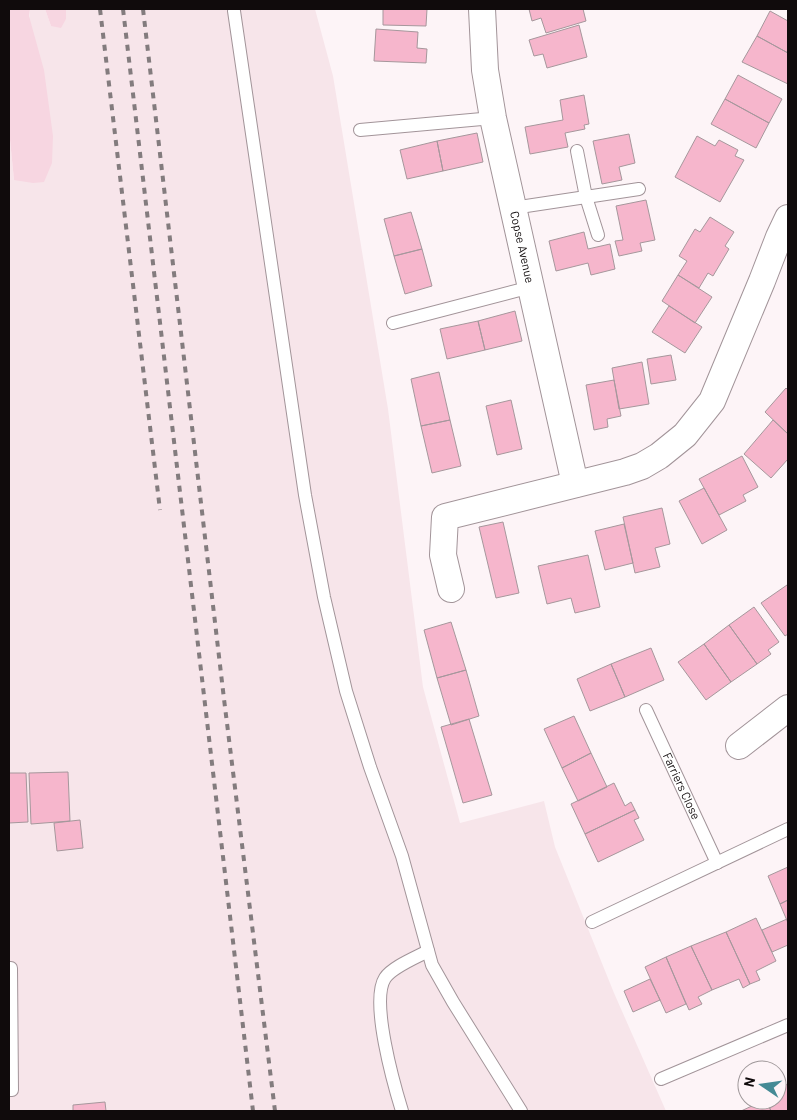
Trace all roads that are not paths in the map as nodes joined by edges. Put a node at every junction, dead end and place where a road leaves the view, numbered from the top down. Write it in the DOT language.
graph roads {
  1 [pos="482,9"];
  2 [pos="234,11"];
  3 [pos="493,118"];
  4 [pos="360,130"];
  5 [pos="577,152"];
  6 [pos="639,189"];
  7 [pos="586,197"];
  8 [pos="513,208"];
  9 [pos="788,218"];
  10 [pos="598,235"];
  11 [pos="531,287"];
  12 [pos="392,323"];
  13 [pos="575,484"];
  14 [pos="451,589"];
  15 [pos="646,710"];
  16 [pos="787,715"];
  17 [pos="739,746"];
  18 [pos="788,829"];
  19 [pos="717,863"];
  20 [pos="592,922"];
  21 [pos="428,951"];
  22 [pos="9,968"];
  23 [pos="788,1024"];
  24 [pos="661,1080"];
  25 [pos="9,1090"];
  26 [pos="402,1111"];
  27 [pos="521,1111"];
  1 -- 3 [label="street, Copse Avenue"];
  2 -- 21 [label="lane"];
  3 -- 4 [label="lane"];
  3 -- 8 [label="street, Copse Avenue"];
  5 -- 7 [label="lane"];
  6 -- 7 [label="lane"];
  7 -- 8 [label="lane"];
  7 -- 10 [label="lane"];
  8 -- 11 [label="street, Copse Avenue"];
  9 -- 13 [label="street"];
  11 -- 12 [label="lane"];
  11 -- 13 [label="street, Copse Avenue"];
  13 -- 14 [label="street"];
  15 -- 19 [label="lane, Farriers Close"];
  16 -- 17 [label="street"];
  18 -- 19 [label="lane"];
  19 -- 20 [label="lane"];
  21 -- 26 [label="lane"];
  21 -- 27 [label="lane"];
  22 -- 25 [label="lane"];
  23 -- 24 [label="lane"];
}
